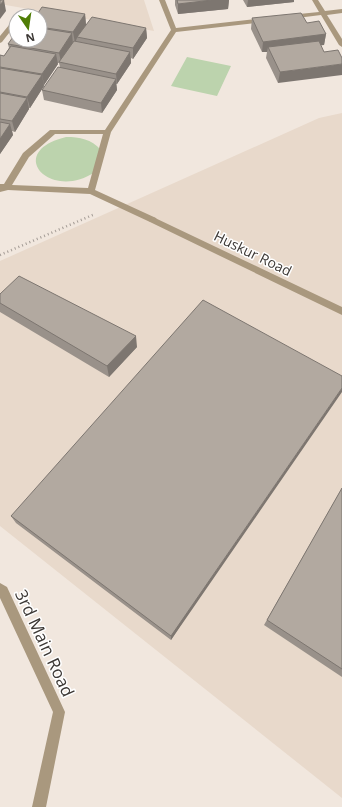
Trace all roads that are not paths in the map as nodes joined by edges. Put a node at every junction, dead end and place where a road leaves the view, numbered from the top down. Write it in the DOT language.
graph roads {
  1 [pos="162,0"];
  2 [pos="316,0"];
  3 [pos="342,11"];
  4 [pos="323,13"];
  5 [pos="276,18"];
  6 [pos="284,18"];
  7 [pos="8,30"];
  8 [pos="174,30"];
  9 [pos="0,41"];
  10 [pos="342,45"];
  11 [pos="107,132"];
  12 [pos="2,188"];
  13 [pos="91,191"];
  14 [pos="342,310"];
  15 [pos="0,589"];
  16 [pos="39,807"];
  1 -- 8 [label="street"];
  2 -- 4 [label="street"];
  3 -- 4 [label="street"];
  4 -- 6 [label="street"];
  4 -- 10 [label="street"];
  5 -- 8 [label="street"];
  7 -- 9 [label="street"];
  8 -- 11 [label="street"];
  11 -- 12 [label="street"];
  11 -- 13 [label="street"];
  12 -- 13 [label="street"];
  13 -- 14 [label="street, Huskur Road"];
  15 -- 16 [label="street, 3rd Main Road"];
}
